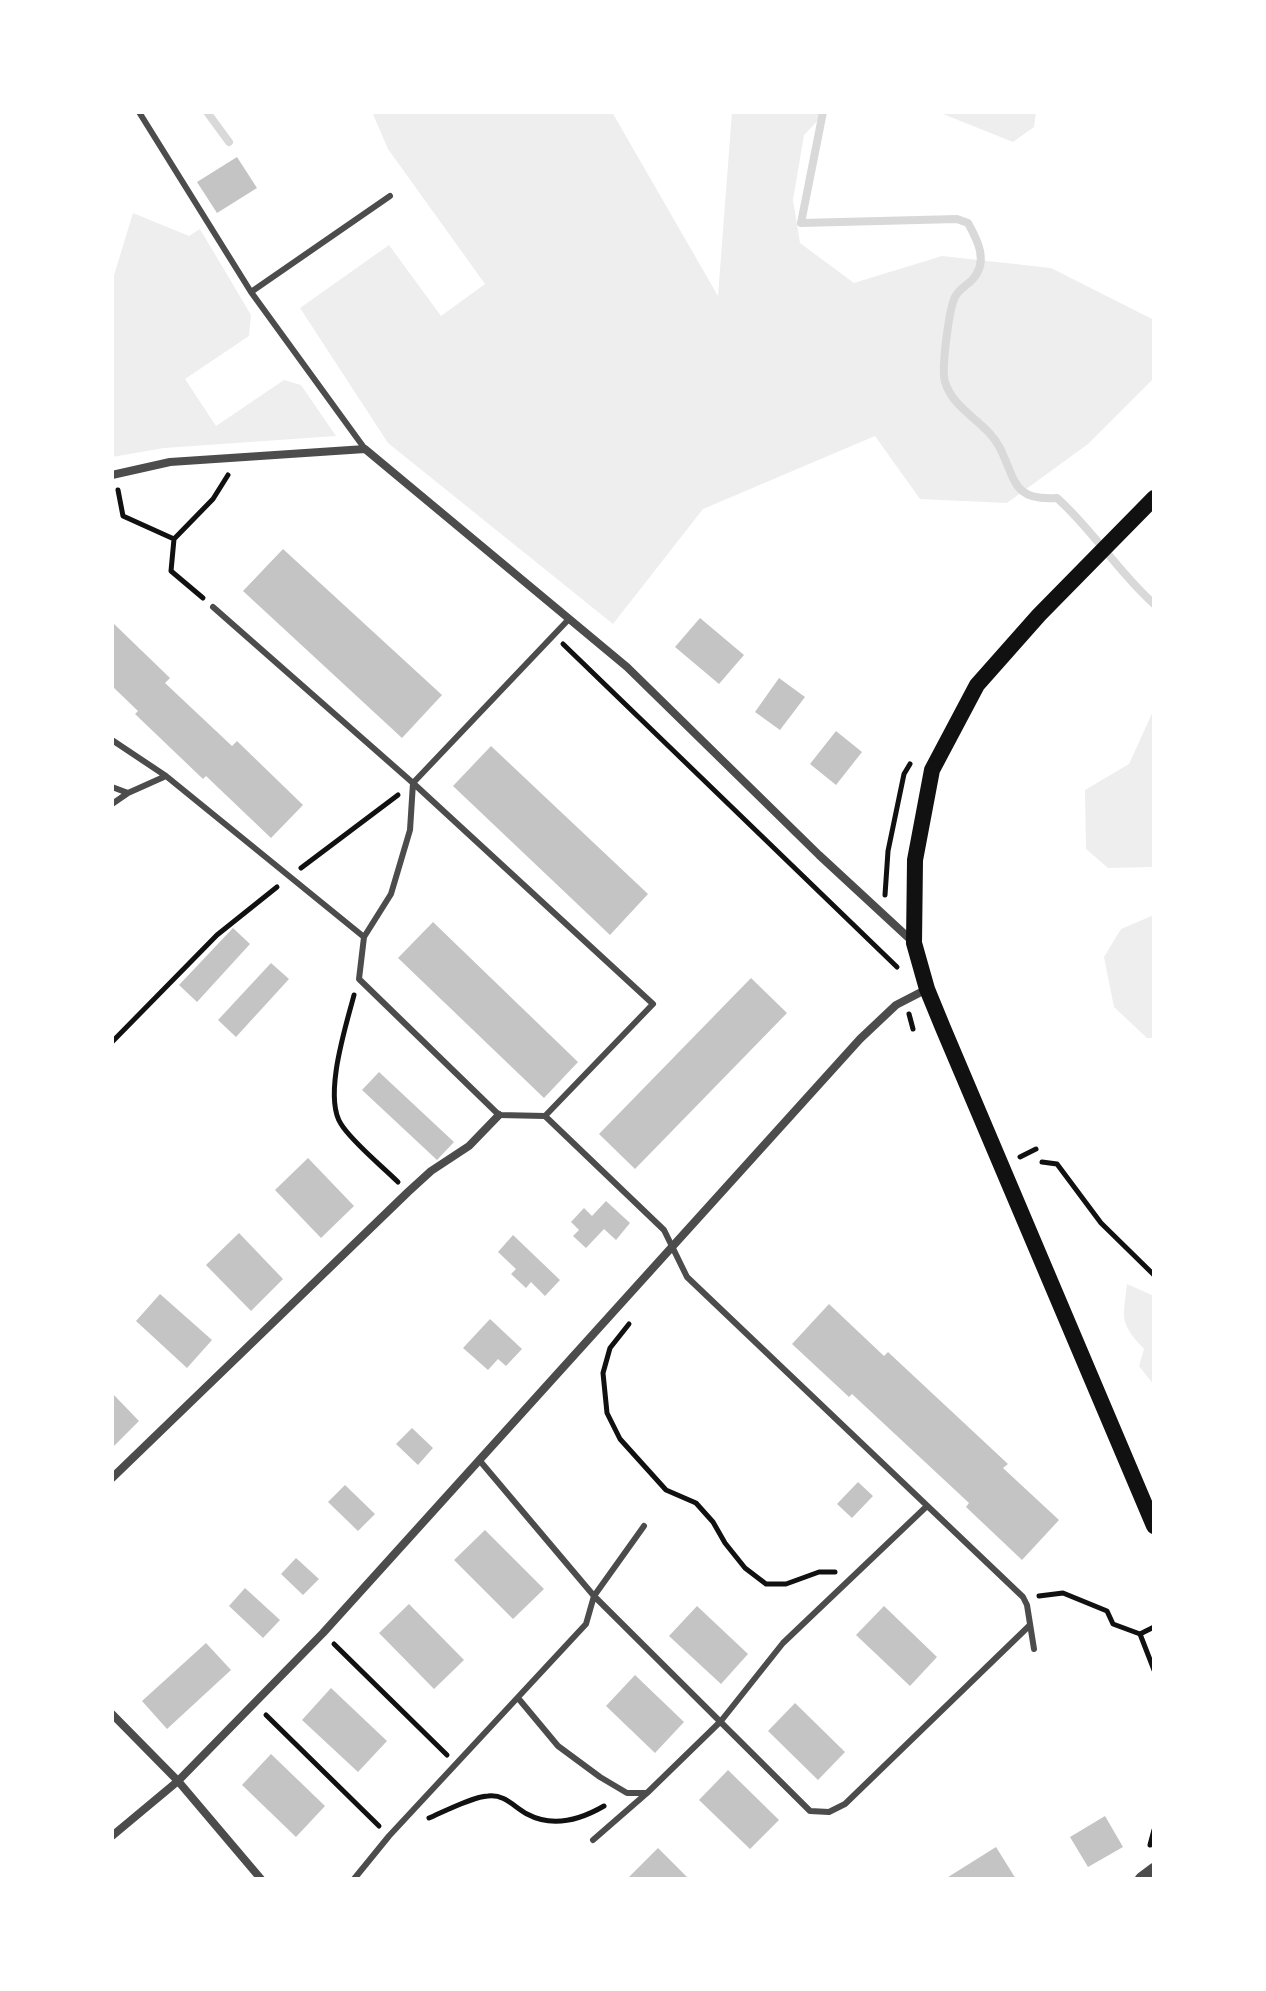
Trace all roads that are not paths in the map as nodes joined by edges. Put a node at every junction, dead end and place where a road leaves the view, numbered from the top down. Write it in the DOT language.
graph roads {
  1 [pos="139,112"];
  2 [pos="390,196"];
  3 [pos="251,292"];
  4 [pos="365,449"];
  5 [pos="114,474"];
  6 [pos="1154,498"];
  7 [pos="213,607"];
  8 [pos="568,620"];
  9 [pos="112,740"];
  10 [pos="166,776"];
  11 [pos="413,783"];
  12 [pos="112,787"];
  13 [pos="128,793"];
  14 [pos="112,804"];
  15 [pos="364,937"];
  16 [pos="914,943"];
  17 [pos="927,989"];
  18 [pos="499,1115"];
  19 [pos="545,1116"];
  20 [pos="673,1247"];
  21 [pos="480,1461"];
  22 [pos="112,1478"];
  23 [pos="927,1506"];
  24 [pos="644,1526"];
  25 [pos="1154,1526"];
  26 [pos="594,1596"];
  27 [pos="1030,1625"];
  28 [pos="1034,1649"];
  29 [pos="518,1698"];
  30 [pos="112,1714"];
  31 [pos="721,1721"];
  32 [pos="178,1781"];
  33 [pos="647,1793"];
  34 [pos="112,1836"];
  35 [pos="593,1840"];
  36 [pos="1154,1870"];
  37 [pos="261,1879"];
  38 [pos="354,1879"];
  39 [pos="1142,1879"];
  1 -- 3 [label="lane"];
  2 -- 3 [label="lane"];
  3 -- 4 [label="lane"];
  4 -- 5 [label="street"];
  4 -- 8 [label="street"];
  6 -- 16 [label="main road"];
  7 -- 11 [label="lane"];
  8 -- 11 [label="lane"];
  8 -- 16 [label="street"];
  9 -- 10 [label="lane"];
  10 -- 13 [label="lane"];
  10 -- 15 [label="lane"];
  11 -- 15 [label="lane"];
  11 -- 19 [label="lane"];
  12 -- 13 [label="lane"];
  13 -- 14 [label="lane"];
  15 -- 18 [label="lane"];
  16 -- 17 [label="main road"];
  17 -- 20 [label="street"];
  17 -- 25 [label="main road"];
  18 -- 19 [label="lane"];
  18 -- 22 [label="street"];
  19 -- 20 [label="lane"];
  20 -- 21 [label="street"];
  20 -- 23 [label="lane"];
  21 -- 26 [label="lane"];
  21 -- 32 [label="street"];
  23 -- 27 [label="lane"];
  23 -- 31 [label="lane"];
  24 -- 26 [label="lane"];
  26 -- 29 [label="lane"];
  26 -- 31 [label="lane"];
  27 -- 28 [label="lane"];
  27 -- 31 [label="lane"];
  29 -- 33 [label="lane"];
  29 -- 38 [label="lane"];
  30 -- 32 [label="street"];
  31 -- 33 [label="lane"];
  32 -- 34 [label="street"];
  32 -- 37 [label="street"];
  33 -- 35 [label="lane"];
  36 -- 39 [label="street"];
}
